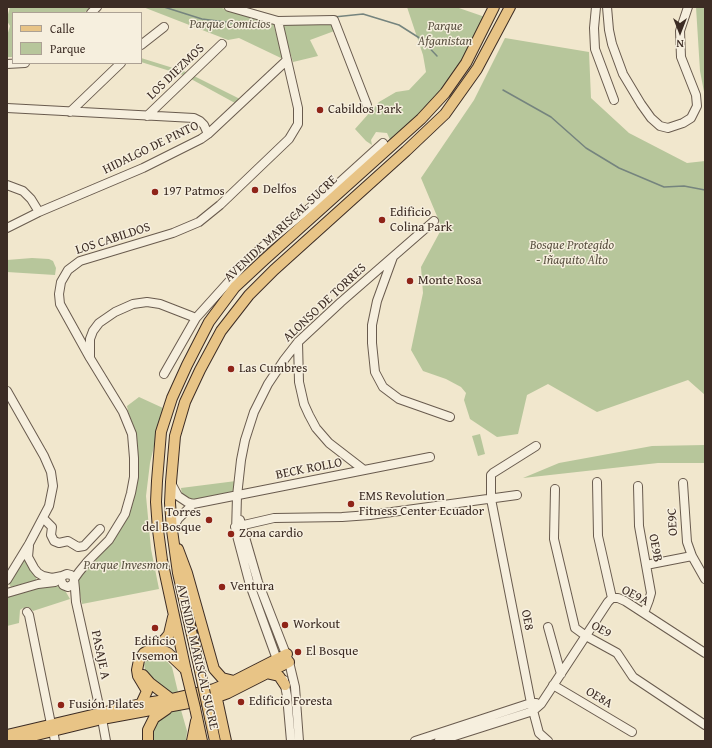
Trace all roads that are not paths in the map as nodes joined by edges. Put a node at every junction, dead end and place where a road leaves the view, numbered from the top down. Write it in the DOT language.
graph roads {
  1 [pos="229,7"];
  2 [pos="494,7"];
  3 [pos="510,7"];
  4 [pos="596,7"];
  5 [pos="607,7"];
  6 [pos="688,7"];
  7 [pos="278,21"];
  8 [pos="164,27"];
  9 [pos="142,44"];
  10 [pos="222,44"];
  11 [pos="286,61"];
  12 [pos="120,64"];
  13 [pos="614,100"];
  14 [pos="367,105"];
  15 [pos="7,108"];
  16 [pos="70,112"];
  17 [pos="147,116"];
  18 [pos="208,134"];
  19 [pos="383,143"];
  20 [pos="7,184"];
  21 [pos="39,212"];
  22 [pos="434,220"];
  23 [pos="7,228"];
  24 [pos="394,256"];
  25 [pos="196,318"];
  26 [pos="298,342"];
  27 [pos="90,358"];
  28 [pos="164,374"];
  29 [pos="7,391"];
  30 [pos="450,417"];
  31 [pos="536,446"];
  32 [pos="430,457"];
  33 [pos="364,470"];
  34 [pos="170,482"];
  35 [pos="597,482"];
  36 [pos="683,483"];
  37 [pos="638,486"];
  38 [pos="555,489"];
  39 [pos="517,495"];
  40 [pos="237,496"];
  41 [pos="491,499"];
  42 [pos="193,504"];
  43 [pos="43,518"];
  44 [pos="257,521"];
  45 [pos="239,526"];
  46 [pos="100,529"];
  47 [pos="172,534"];
  48 [pos="29,544"];
  49 [pos="248,551"];
  50 [pos="692,556"];
  51 [pos="646,565"];
  52 [pos="705,579"];
  53 [pos="7,580"];
  54 [pos="68,580"];
  55 [pos="7,593"];
  56 [pos="612,598"];
  57 [pos="28,612"];
  58 [pos="644,613"];
  59 [pos="173,614"];
  60 [pos="548,627"];
  61 [pos="586,636"];
  62 [pos="705,653"];
  63 [pos="283,660"];
  64 [pos="186,670"];
  65 [pos="266,673"];
  66 [pos="561,674"];
  67 [pos="234,681"];
  68 [pos="285,685"];
  69 [pos="554,685"];
  70 [pos="215,693"];
  71 [pos="228,693"];
  72 [pos="171,703"];
  73 [pos="141,704"];
  74 [pos="532,707"];
  75 [pos="102,716"];
  76 [pos="197,716"];
  77 [pos="215,717"];
  78 [pos="705,725"];
  79 [pos="52,727"];
  80 [pos="632,732"];
  81 [pos="7,734"];
  82 [pos="9,741"];
  83 [pos="12,741"];
  84 [pos="55,741"];
  85 [pos="106,741"];
  86 [pos="148,741"];
  87 [pos="192,741"];
  88 [pos="202,741"];
  89 [pos="215,741"];
  90 [pos="226,741"];
  91 [pos="291,741"];
  92 [pos="299,741"];
  93 [pos="414,741"];
  94 [pos="439,741"];
  95 [pos="548,741"];
  1 -- 7 [label="street"];
  2 -- 59 [label="main road, AVENIDA MARISCAL SUCRE"];
  3 -- 34 [label="main road, AVENIDA MARISCAL SUCRE"];
  4 -- 13 [label="street"];
  5 -- 6 [label="street"];
  7 -- 11 [label="street, LOS CABILDOS"];
  7 -- 14 [label="street"];
  8 -- 9 [label="street"];
  10 -- 17 [label="street, LOS DIEZMOS"];
  11 -- 18 [label="street, HIDALGO DE PINTO"];
  11 -- 27 [label="street, LOS CABILDOS"];
  12 -- 16 [label="street"];
  15 -- 16 [label="street"];
  16 -- 17 [label="street"];
  17 -- 18 [label="street"];
  18 -- 21 [label="street, HIDALGO DE PINTO"];
  19 -- 25 [label="street"];
  20 -- 21 [label="street"];
  21 -- 23 [label="street, HIDALGO DE PINTO"];
  22 -- 24 [label="street, ALONSO DE TORRES"];
  24 -- 26 [label="street, ALONSO DE TORRES"];
  24 -- 30 [label="street"];
  25 -- 27 [label="street"];
  25 -- 28 [label="street"];
  26 -- 33 [label="street"];
  26 -- 40 [label="street, ALONSO DE TORRES"];
  27 -- 54 [label="street, LOS CABILDOS"];
  29 -- 43 [label="street"];
  31 -- 41 [label="street, OE8"];
  32 -- 33 [label="street, BECK ROLLO"];
  33 -- 40 [label="street, BECK ROLLO"];
  34 -- 42 [label="street"];
  34 -- 47 [label="main road, AVENIDA MARISCAL SUCRE"];
  35 -- 56 [label="street, OE9A"];
  36 -- 50 [label="street, OE9C"];
  37 -- 51 [label="street, OE9B"];
  38 -- 61 [label="street, OE9"];
  39 -- 41 [label="street"];
  40 -- 42 [label="street, BECK ROLLO"];
  40 -- 45 [label="street, ALONSO DE TORRES"];
  41 -- 44 [label="street"];
  41 -- 74 [label="street, OE8"];
  42 -- 47 [label="street"];
  43 -- 46 [label="street"];
  43 -- 48 [label="street"];
  44 -- 45 [label="street"];
  44 -- 49 [label="street, ALONSO DE TORRES"];
  45 -- 49 [label="street, ALONSO DE TORRES"];
  45 -- 63 [label="street, ALONSO DE TORRES"];
  47 -- 67 [label="main road"];
  47 -- 77 [label="main road, AVENIDA MARISCAL SUCRE, bridge"];
  48 -- 53 [label="street"];
  48 -- 54 [label="street"];
  49 -- 63 [label="street, ALONSO DE TORRES"];
  50 -- 51 [label="street"];
  50 -- 52 [label="street, OE9C"];
  51 -- 58 [label="street, OE9B"];
  54 -- 55 [label="street"];
  54 -- 75 [label="street, PASAJE A"];
  56 -- 58 [label="street, OE9A"];
  56 -- 61 [label="street"];
  57 -- 79 [label="street"];
  58 -- 62 [label="street, OE9A"];
  59 -- 64 [label="main road, AVENIDA MARISCAL SUCRE"];
  59 -- 73 [label="main road"];
  60 -- 66 [label="street"];
  61 -- 66 [label="street"];
  61 -- 78 [label="street, OE9"];
  63 -- 65 [label="main road"];
  63 -- 67 [label="main road"];
  63 -- 68 [label="street, ALONSO DE TORRES"];
  63 -- 92 [label="street, ALONSO DE TORRES"];
  64 -- 72 [label="main road"];
  64 -- 76 [label="main road, AVENIDA MARISCAL SUCRE, bridge"];
  65 -- 68 [label="main road"];
  65 -- 71 [label="main road"];
  66 -- 69 [label="street"];
  67 -- 70 [label="main road"];
  68 -- 91 [label="street, ALONSO DE TORRES"];
  69 -- 74 [label="street"];
  69 -- 80 [label="street, OE8A"];
  70 -- 71 [label="main road"];
  70 -- 72 [label="main road"];
  70 -- 77 [label="main road, AVENIDA MARISCAL SUCRE"];
  71 -- 77 [label="main road"];
  72 -- 73 [label="main road"];
  72 -- 75 [label="main road"];
  72 -- 86 [label="main road"];
  73 -- 75 [label="main road"];
  74 -- 93 [label="street"];
  74 -- 94 [label="street"];
  74 -- 95 [label="street, OE8"];
  75 -- 79 [label="main road"];
  75 -- 85 [label="street, PASAJE A"];
  76 -- 87 [label="main road"];
  76 -- 88 [label="main road, AVENIDA MARISCAL SUCRE"];
  77 -- 89 [label="main road, AVENIDA MARISCAL SUCRE"];
  77 -- 90 [label="main road, AVENIDA MARISCAL SUCRE"];
  79 -- 81 [label="main road"];
  79 -- 83 [label="main road"];
  79 -- 84 [label="street"];
  81 -- 82 [label="street"];
}
